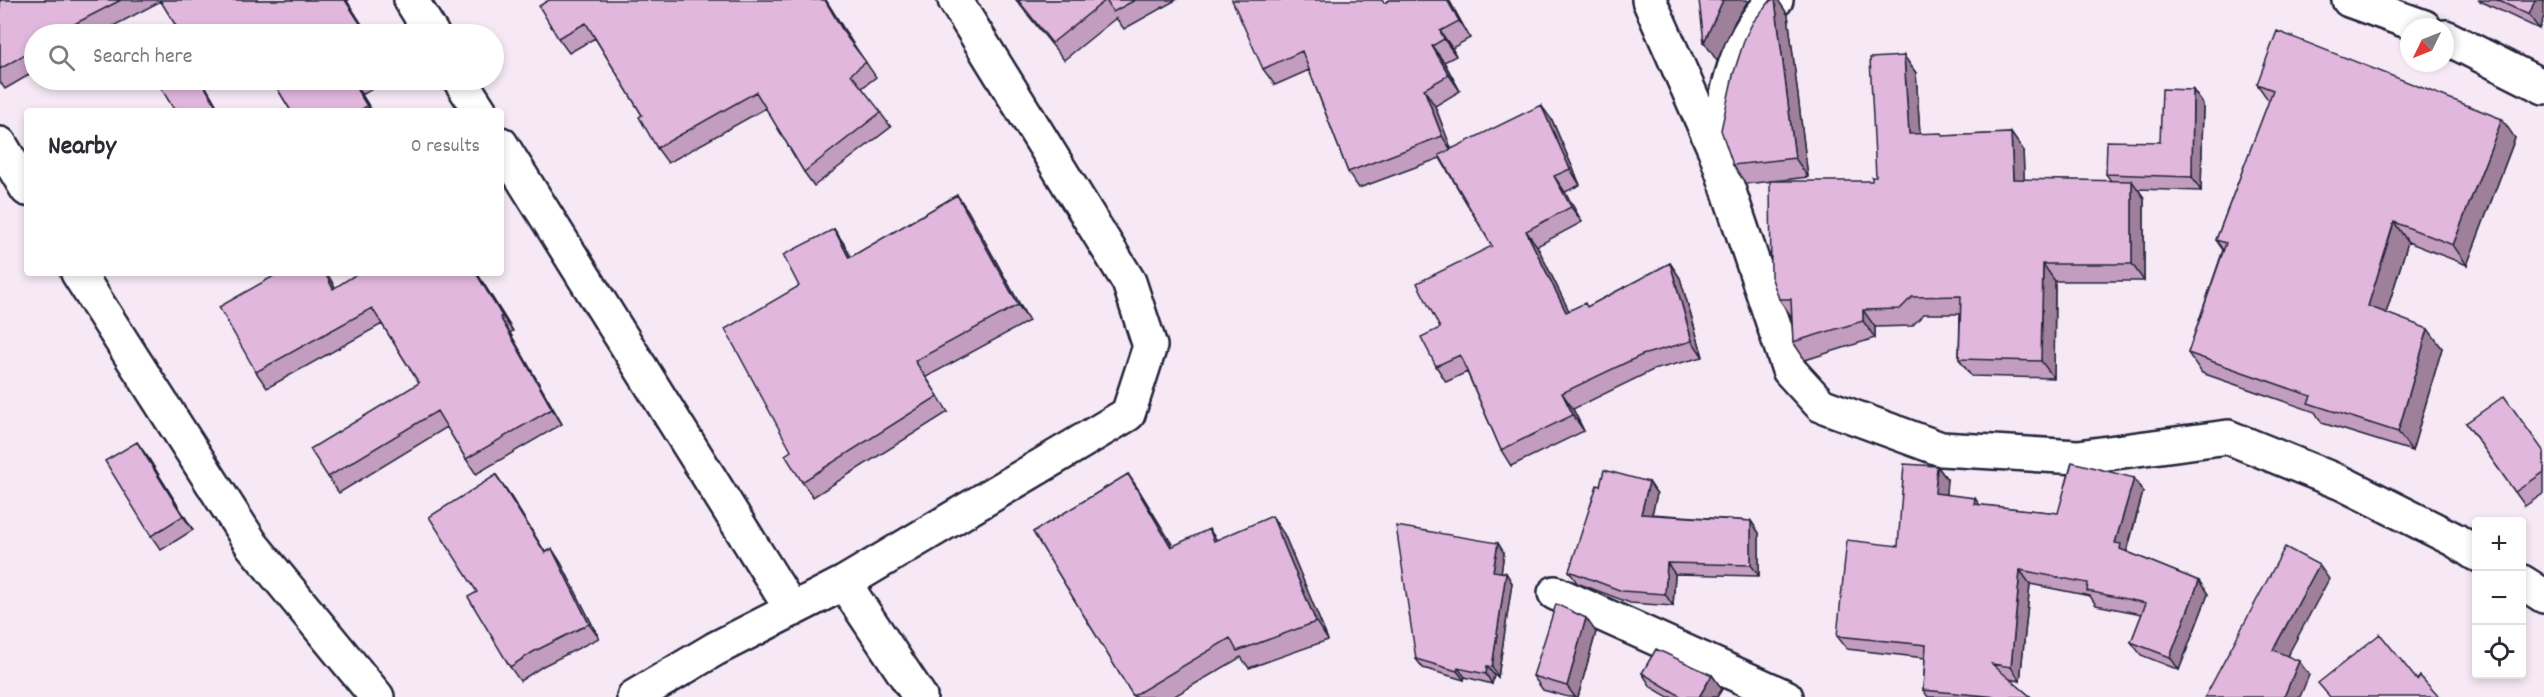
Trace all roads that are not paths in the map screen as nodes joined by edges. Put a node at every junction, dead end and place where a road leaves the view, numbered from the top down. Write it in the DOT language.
graph roads {
  1 [pos="411,0"];
  2 [pos="955,0"];
  3 [pos="1649,0"];
  4 [pos="1776,0"];
  5 [pos="2349,0"];
  6 [pos="2400,18"];
  7 [pos="426,24"];
  8 [pos="2454,42"];
  9 [pos="2544,87"];
  10 [pos="466,90"];
  11 [pos="478,108"];
  12 [pos="0,144"];
  13 [pos="504,149"];
  14 [pos="1715,150"];
  15 [pos="24,184"];
  16 [pos="80,276"];
  17 [pos="2472,551"];
  18 [pos="844,583"];
  19 [pos="2526,585"];
  20 [pos="1555,593"];
  21 [pos="2544,596"];
  22 [pos="792,610"];
  23 [pos="377,697"];
  24 [pos="634,697"];
  25 [pos="920,697"];
  26 [pos="1786,697"];
  1 -- 7 [label="street"];
  2 -- 18 [label="street"];
  3 -- 14 [label="street"];
  4 -- 14 [label="street"];
  5 -- 6 [label="street"];
  8 -- 9 [label="street"];
  10 -- 11 [label="street"];
  12 -- 15 [label="street"];
  13 -- 22 [label="street"];
  14 -- 17 [label="street"];
  16 -- 23 [label="street"];
  18 -- 22 [label="street"];
  18 -- 25 [label="street"];
  19 -- 21 [label="street"];
  20 -- 26 [label="street"];
  22 -- 24 [label="street"];
}
